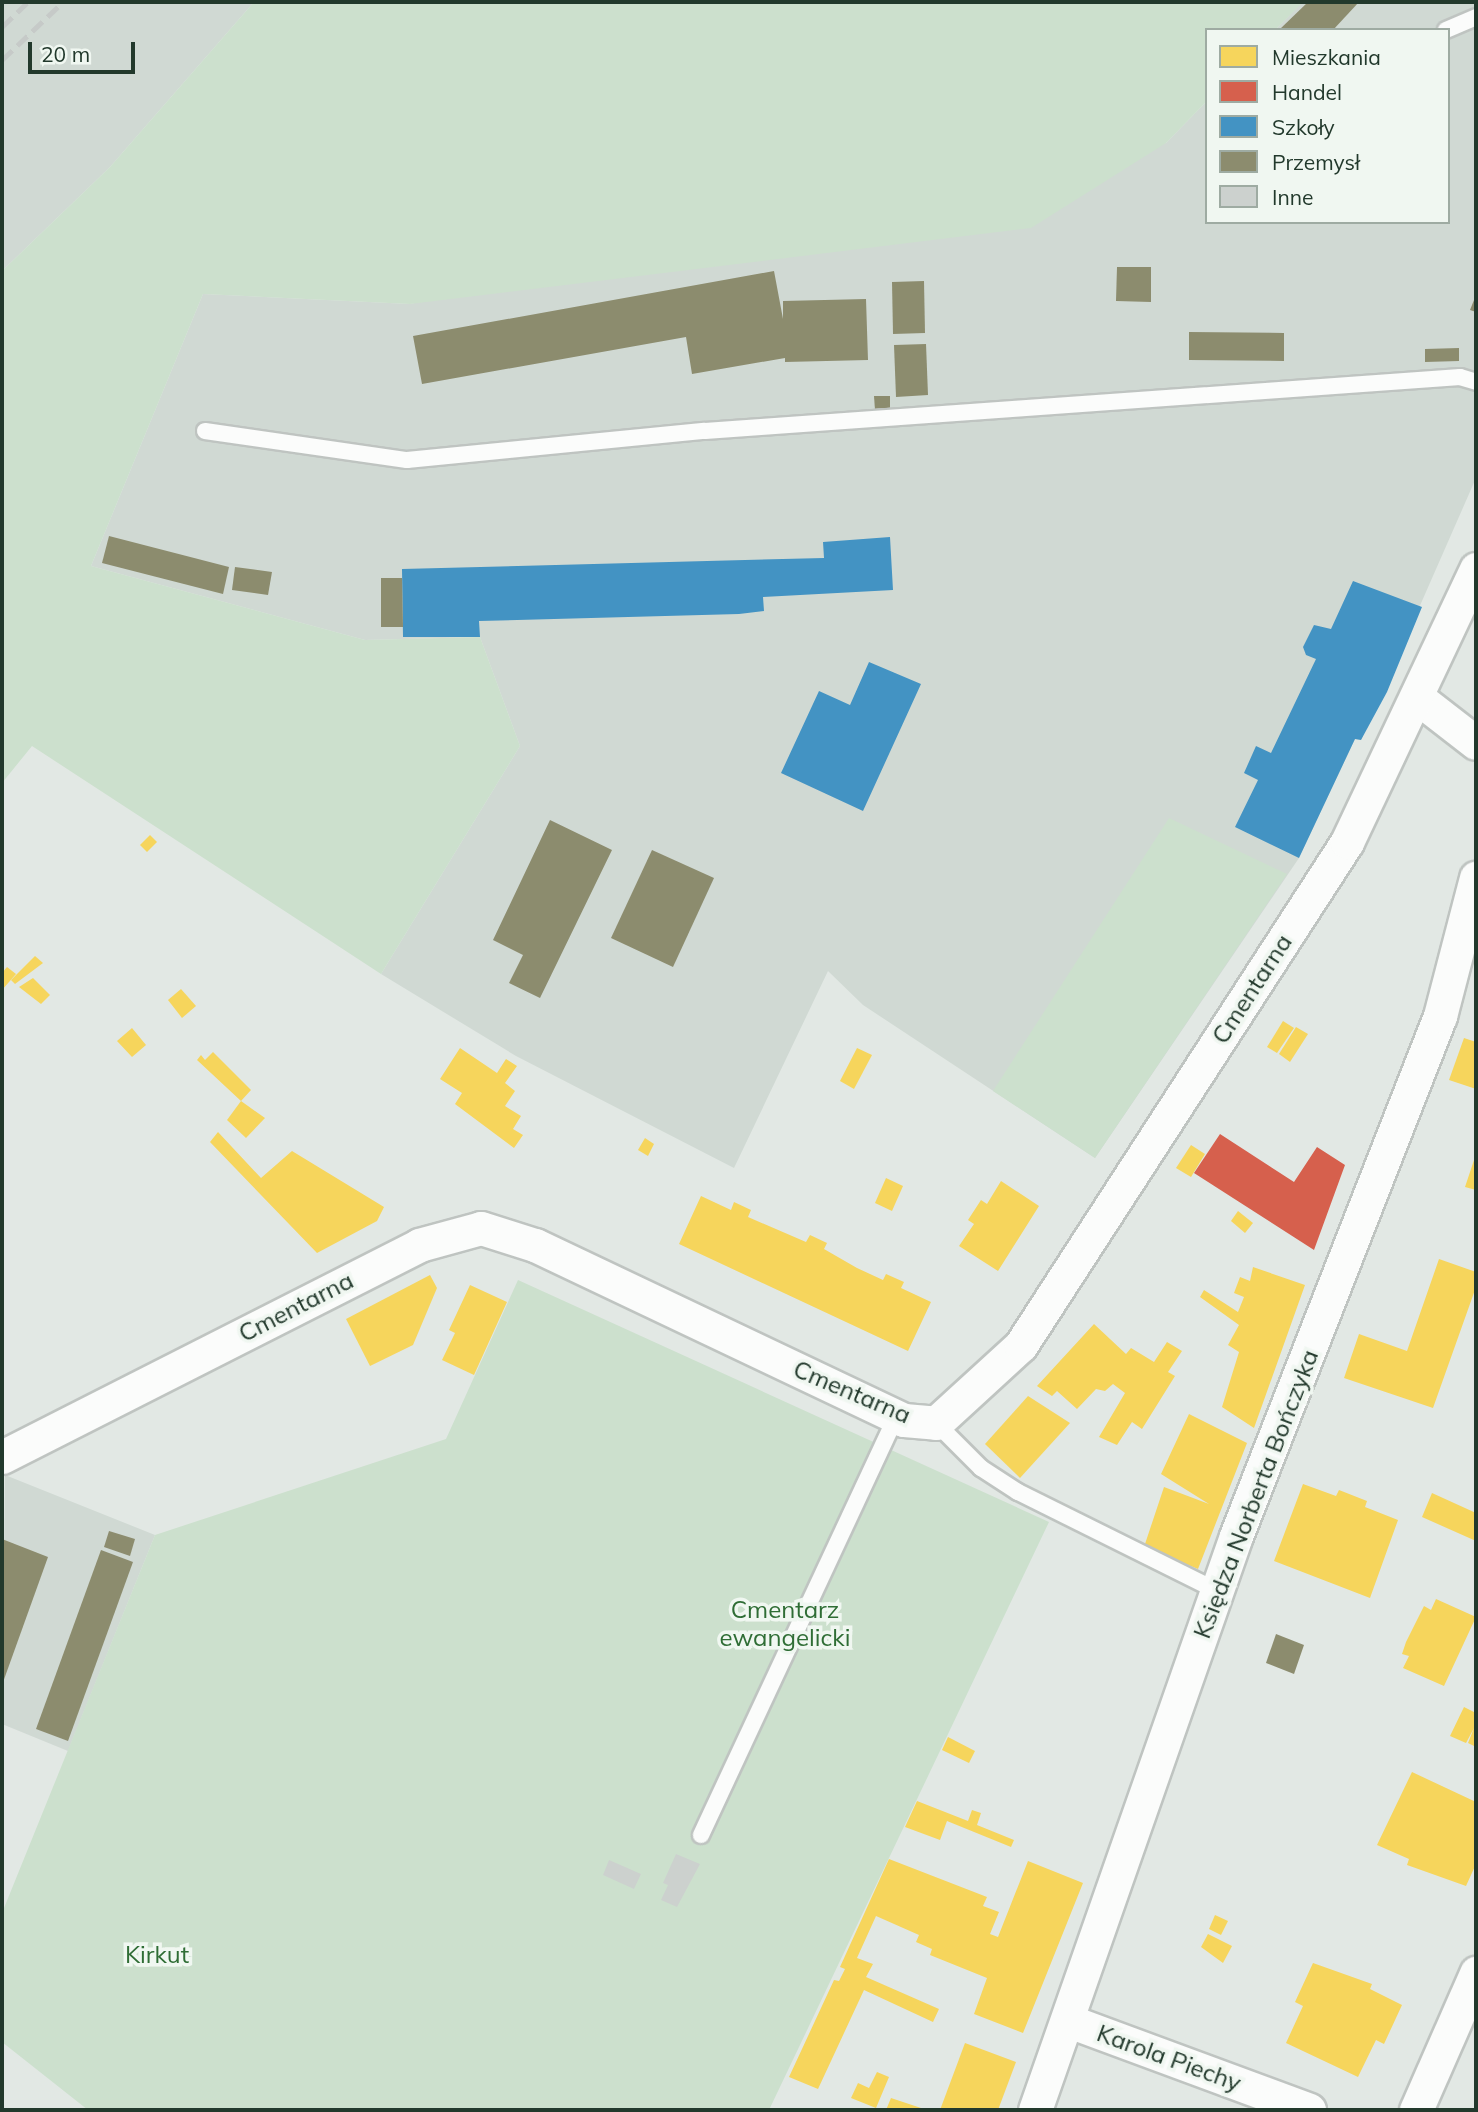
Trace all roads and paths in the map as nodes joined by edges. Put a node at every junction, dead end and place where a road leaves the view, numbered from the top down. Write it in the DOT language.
graph roads {
  1 [pos="1476,17"];
  2 [pos="1450,28"];
  3 [pos="1476,382"];
  4 [pos="205,431"];
  5 [pos="1476,569"];
  6 [pos="1418,698"];
  7 [pos="1476,743"];
  8 [pos="1476,878"];
  9 [pos="895,1416"];
  10 [pos="936,1423"];
  11 [pos="2,1457"];
  12 [pos="1217,1591"];
  13 [pos="701,1835"];
  14 [pos="1476,1973"];
  15 [pos="1069,2021"];
  16 [pos="1035,2110"];
  17 [pos="1309,2110"];
  18 [pos="1416,2110"];
  1 -- 2 [label="lane"];
  3 -- 4 [label="lane"];
  5 -- 6 [label="street, Cmentarna"];
  6 -- 7 [label="street"];
  6 -- 10 [label="street, Cmentarna"];
  8 -- 12 [label="street, Księdza Norberta Bończyka"];
  9 -- 10 [label="street, Cmentarna"];
  9 -- 11 [label="street, Cmentarna"];
  9 -- 13 [label="lane"];
  10 -- 12 [label="lane"];
  12 -- 15 [label="street, Księdza Norberta Bończyka"];
  14 -- 18 [label="street"];
  15 -- 16 [label="street, Księdza Norberta Bończyka"];
  15 -- 17 [label="street, Karola Piechy"];
}
